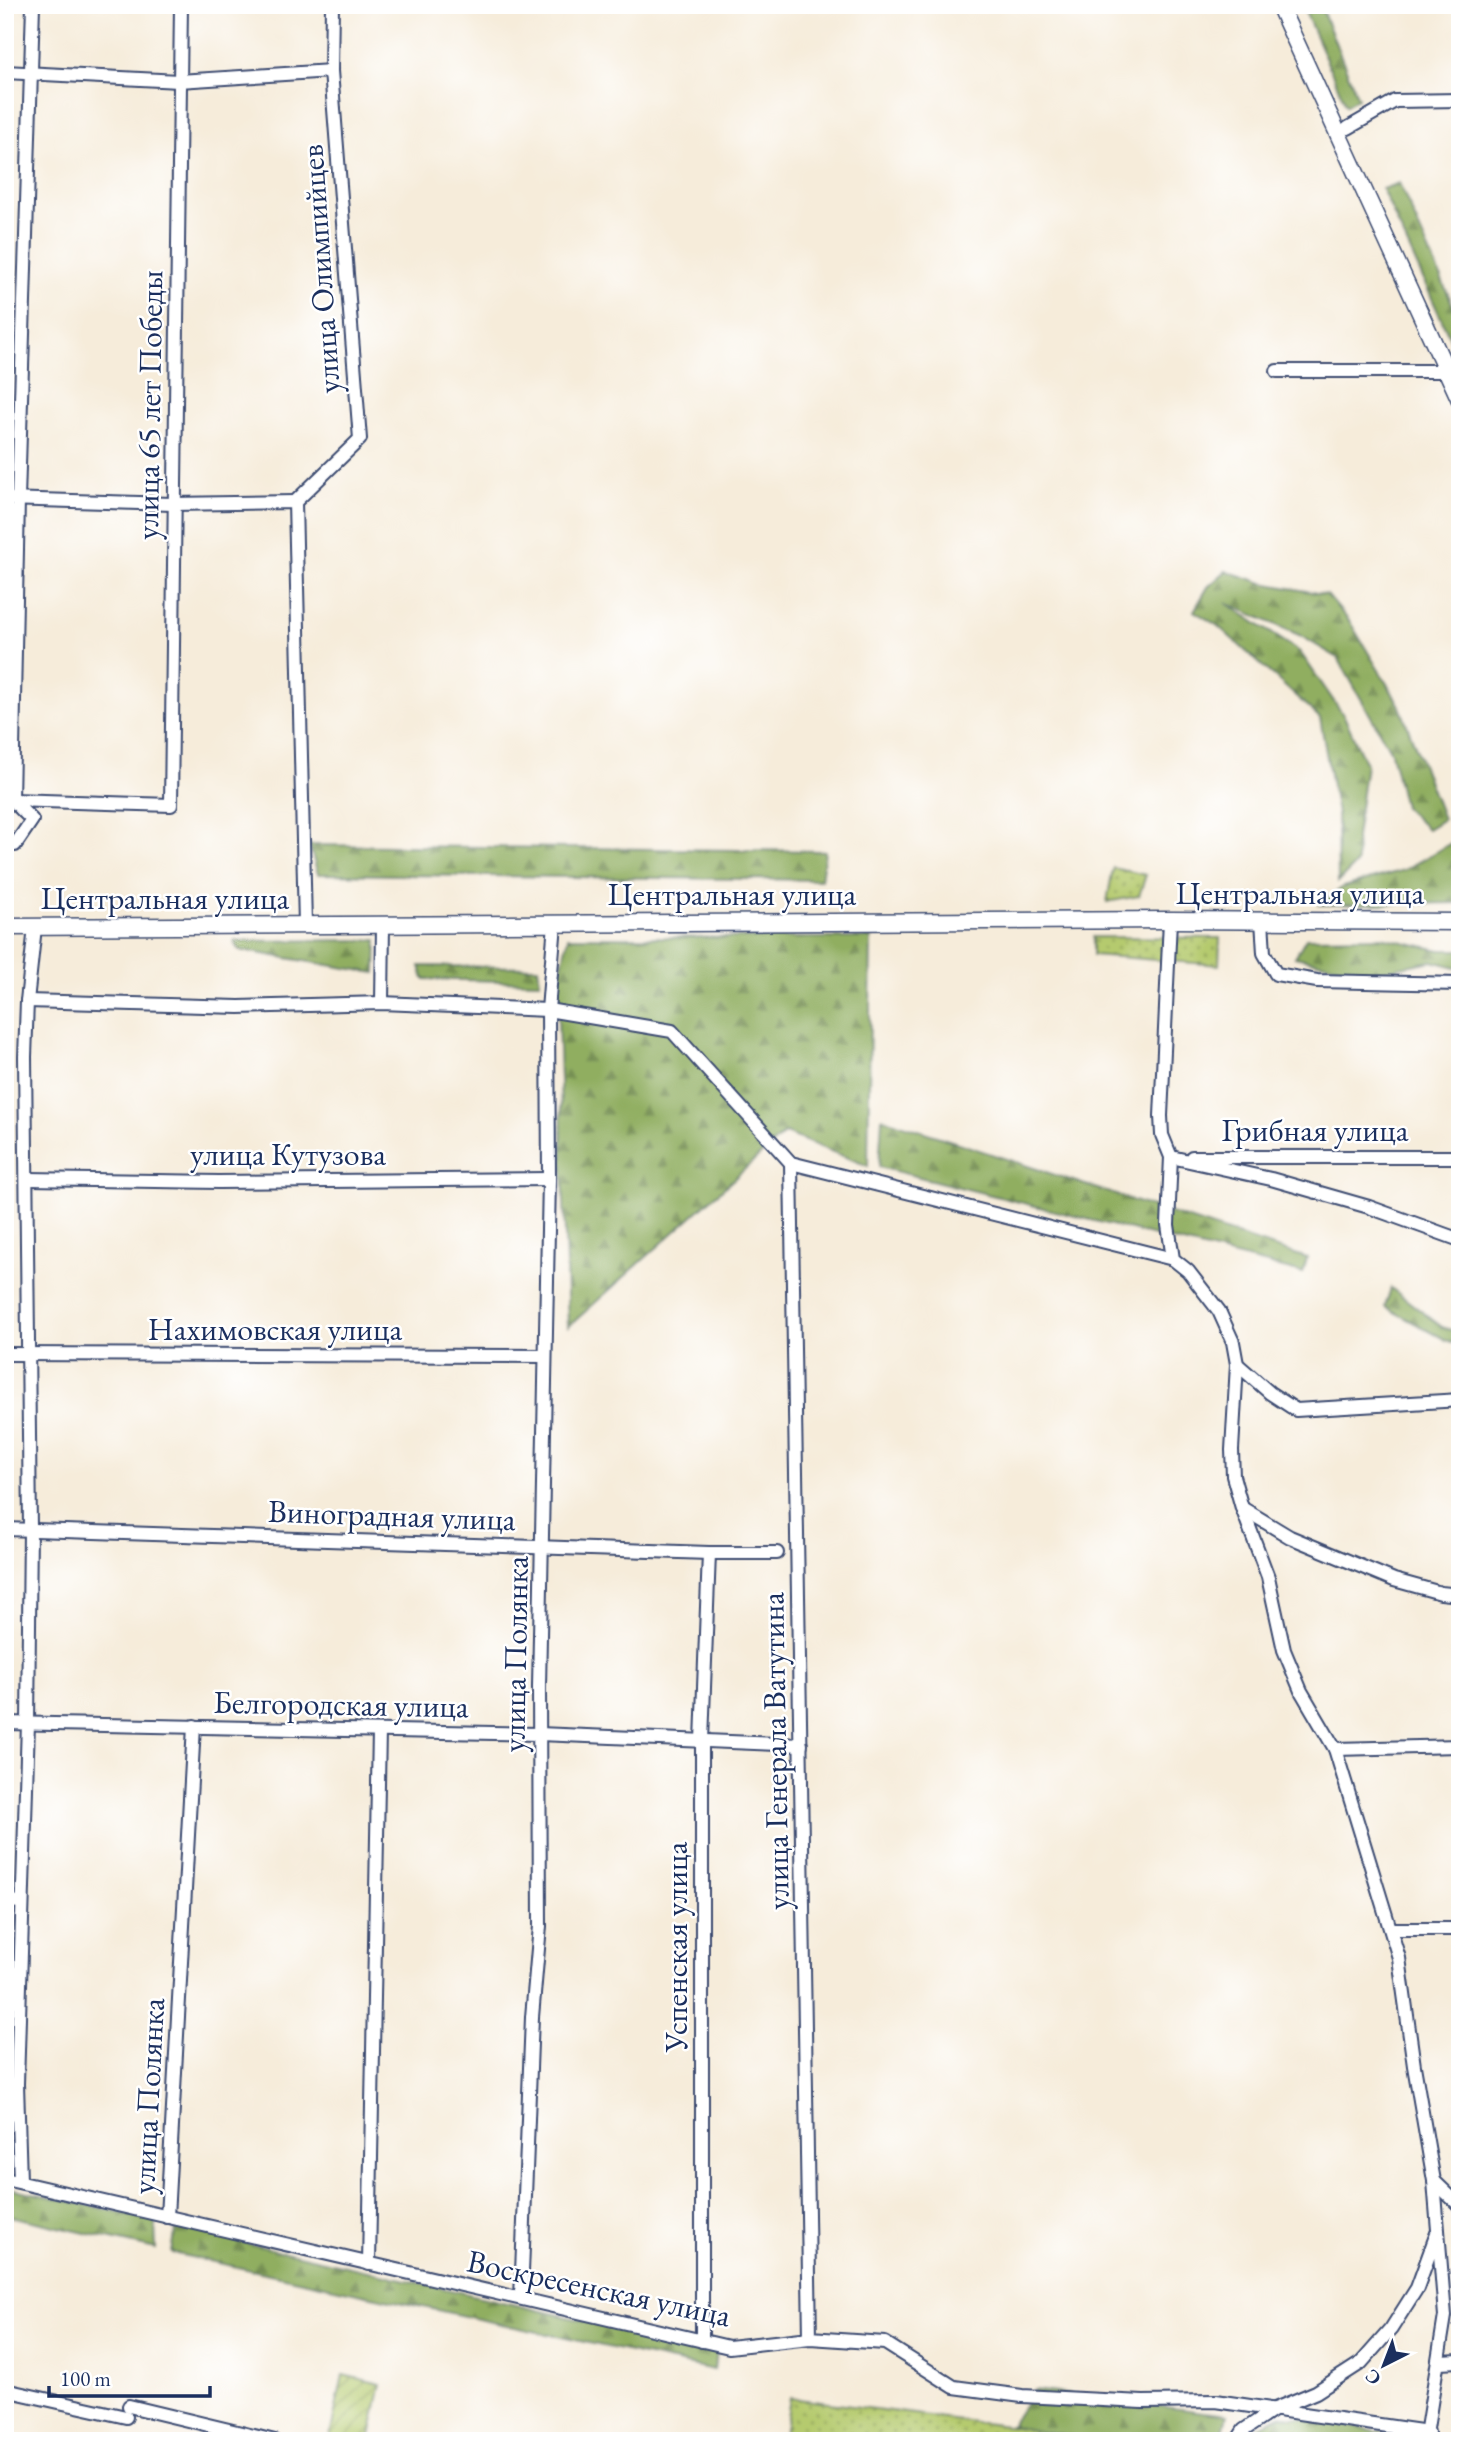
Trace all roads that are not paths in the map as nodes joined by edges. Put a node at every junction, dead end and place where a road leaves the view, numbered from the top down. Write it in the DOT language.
graph roads {
  1 [pos="33,5"];
  2 [pos="181,5"];
  3 [pos="332,5"];
  4 [pos="1279,5"];
  5 [pos="331,71"];
  6 [pos="5,72"];
  7 [pos="32,72"];
  8 [pos="179,81"];
  9 [pos="1460,100"];
  10 [pos="1348,128"];
  11 [pos="1453,369"];
  12 [pos="1277,371"];
  13 [pos="1460,400"];
  14 [pos="12,499"];
  15 [pos="295,502"];
  16 [pos="173,504"];
  17 [pos="12,800"];
  18 [pos="5,845"];
  19 [pos="1170,920"];
  20 [pos="1262,920"];
  21 [pos="1460,922"];
  22 [pos="555,923"];
  23 [pos="383,924"];
  24 [pos="305,925"];
  25 [pos="5,927"];
  26 [pos="35,927"];
  27 [pos="1460,984"];
  28 [pos="27,1000"];
  29 [pos="382,1003"];
  30 [pos="548,1010"];
  31 [pos="1171,1157"];
  32 [pos="1460,1157"];
  33 [pos="791,1163"];
  34 [pos="549,1179"];
  35 [pos="28,1180"];
  36 [pos="1460,1240"];
  37 [pos="1173,1259"];
  38 [pos="5,1353"];
  39 [pos="28,1354"];
  40 [pos="544,1356"];
  41 [pos="1237,1364"];
  42 [pos="1460,1400"];
  43 [pos="1242,1508"];
  44 [pos="5,1529"];
  45 [pos="30,1529"];
  46 [pos="542,1546"];
  47 [pos="709,1553"];
  48 [pos="778,1553"];
  49 [pos="1460,1595"];
  50 [pos="5,1723"];
  51 [pos="28,1723"];
  52 [pos="194,1727"];
  53 [pos="379,1731"];
  54 [pos="539,1734"];
  55 [pos="702,1741"];
  56 [pos="801,1745"];
  57 [pos="1460,1746"];
  58 [pos="1335,1748"];
  59 [pos="5,1901"];
  60 [pos="22,1902"];
  61 [pos="1391,1929"];
  62 [pos="1460,1929"];
  63 [pos="11,2083"];
  64 [pos="5,2179"];
  65 [pos="20,2181"];
  66 [pos="1434,2181"];
  67 [pos="1460,2206"];
  68 [pos="167,2217"];
  69 [pos="1438,2229"];
  70 [pos="369,2264"];
  71 [pos="521,2298"];
  72 [pos="810,2338"];
  73 [pos="702,2341"];
  74 [pos="1460,2361"];
  75 [pos="1439,2362"];
  76 [pos="5,2390"];
  77 [pos="1275,2409"];
  78 [pos="1427,2436"];
  79 [pos="275,2441"];
  80 [pos="1237,2441"];
  1 -- 7 [label="street"];
  2 -- 8 [label="street, улица 65 лет Победы"];
  3 -- 5 [label="street, улица Олимпийцев"];
  4 -- 11 [label="main road"];
  5 -- 8 [label="street"];
  5 -- 15 [label="street, улица Олимпийцев"];
  6 -- 7 [label="street"];
  7 -- 8 [label="street"];
  7 -- 14 [label="street"];
  8 -- 16 [label="street, улица 65 лет Победы"];
  9 -- 10 [label="street"];
  11 -- 12 [label="street"];
  11 -- 13 [label="main road"];
  14 -- 16 [label="street"];
  14 -- 17 [label="street"];
  15 -- 16 [label="street"];
  15 -- 24 [label="street"];
  16 -- 17 [label="street, улица 65 лет Победы"];
  17 -- 18 [label="street"];
  19 -- 20 [label="main road, Центральная улица"];
  19 -- 22 [label="main road, Центральная улица"];
  19 -- 31 [label="street"];
  20 -- 21 [label="main road, Центральная улица"];
  20 -- 27 [label="street"];
  22 -- 23 [label="main road, Центральная улица"];
  22 -- 30 [label="street, улица Полянка"];
  23 -- 24 [label="main road, Центральная улица"];
  23 -- 29 [label="street"];
  24 -- 26 [label="main road, Центральная улица"];
  25 -- 26 [label="main road, Центральная улица"];
  26 -- 28 [label="street"];
  28 -- 29 [label="street"];
  28 -- 35 [label="street"];
  29 -- 30 [label="street"];
  30 -- 33 [label="street"];
  30 -- 34 [label="street, улица Полянка"];
  31 -- 32 [label="street, Грибная улица"];
  31 -- 36 [label="street"];
  31 -- 37 [label="street"];
  33 -- 37 [label="street"];
  33 -- 56 [label="street, улица Генерала Ватутина"];
  34 -- 35 [label="street, улица Кутузова"];
  34 -- 40 [label="street, улица Полянка"];
  35 -- 39 [label="street"];
  37 -- 41 [label="street"];
  38 -- 39 [label="street, Нахимовская улица"];
  39 -- 40 [label="street, Нахимовская улица"];
  39 -- 45 [label="street"];
  40 -- 46 [label="street, улица Полянка"];
  41 -- 42 [label="street"];
  41 -- 43 [label="street"];
  43 -- 49 [label="street"];
  43 -- 58 [label="street"];
  44 -- 45 [label="street, Виноградная улица"];
  45 -- 46 [label="street, Виноградная улица"];
  45 -- 51 [label="street"];
  46 -- 47 [label="street, Виноградная улица"];
  46 -- 54 [label="street, улица Полянка"];
  47 -- 48 [label="street, Виноградная улица"];
  47 -- 55 [label="street, Успенская улица"];
  50 -- 51 [label="street, Белгородская улица"];
  51 -- 52 [label="street, Белгородская улица"];
  51 -- 60 [label="street"];
  52 -- 53 [label="street, Белгородская улица"];
  52 -- 68 [label="street, улица Полянка"];
  53 -- 54 [label="street, Белгородская улица"];
  53 -- 70 [label="street"];
  54 -- 55 [label="street, Белгородская улица"];
  54 -- 71 [label="street, улица Полянка"];
  55 -- 56 [label="street, Белгородская улица"];
  55 -- 73 [label="street, Успенская улица"];
  56 -- 72 [label="street, улица Генерала Ватутина"];
  57 -- 58 [label="street"];
  58 -- 61 [label="street"];
  59 -- 60 [label="street"];
  60 -- 63 [label="street"];
  61 -- 62 [label="street"];
  61 -- 66 [label="street"];
  63 -- 65 [label="street"];
  64 -- 65 [label="street, Воскресенская улица"];
  65 -- 68 [label="street, Воскресенская улица"];
  66 -- 67 [label="street"];
  66 -- 69 [label="street"];
  68 -- 70 [label="street, Воскресенская улица"];
  69 -- 75 [label="street"];
  69 -- 77 [label="street"];
  70 -- 71 [label="street, Воскресенская улица"];
  71 -- 73 [label="street, Воскресенская улица"];
  72 -- 73 [label="street, Воскресенская улица"];
  72 -- 77 [label="street, Воскресенская улица"];
  74 -- 75 [label="street"];
  75 -- 78 [label="street"];
  76 -- 79 [label="street"];
  77 -- 78 [label="street, Воскресенская улица"];
  77 -- 80 [label="street"];
}
